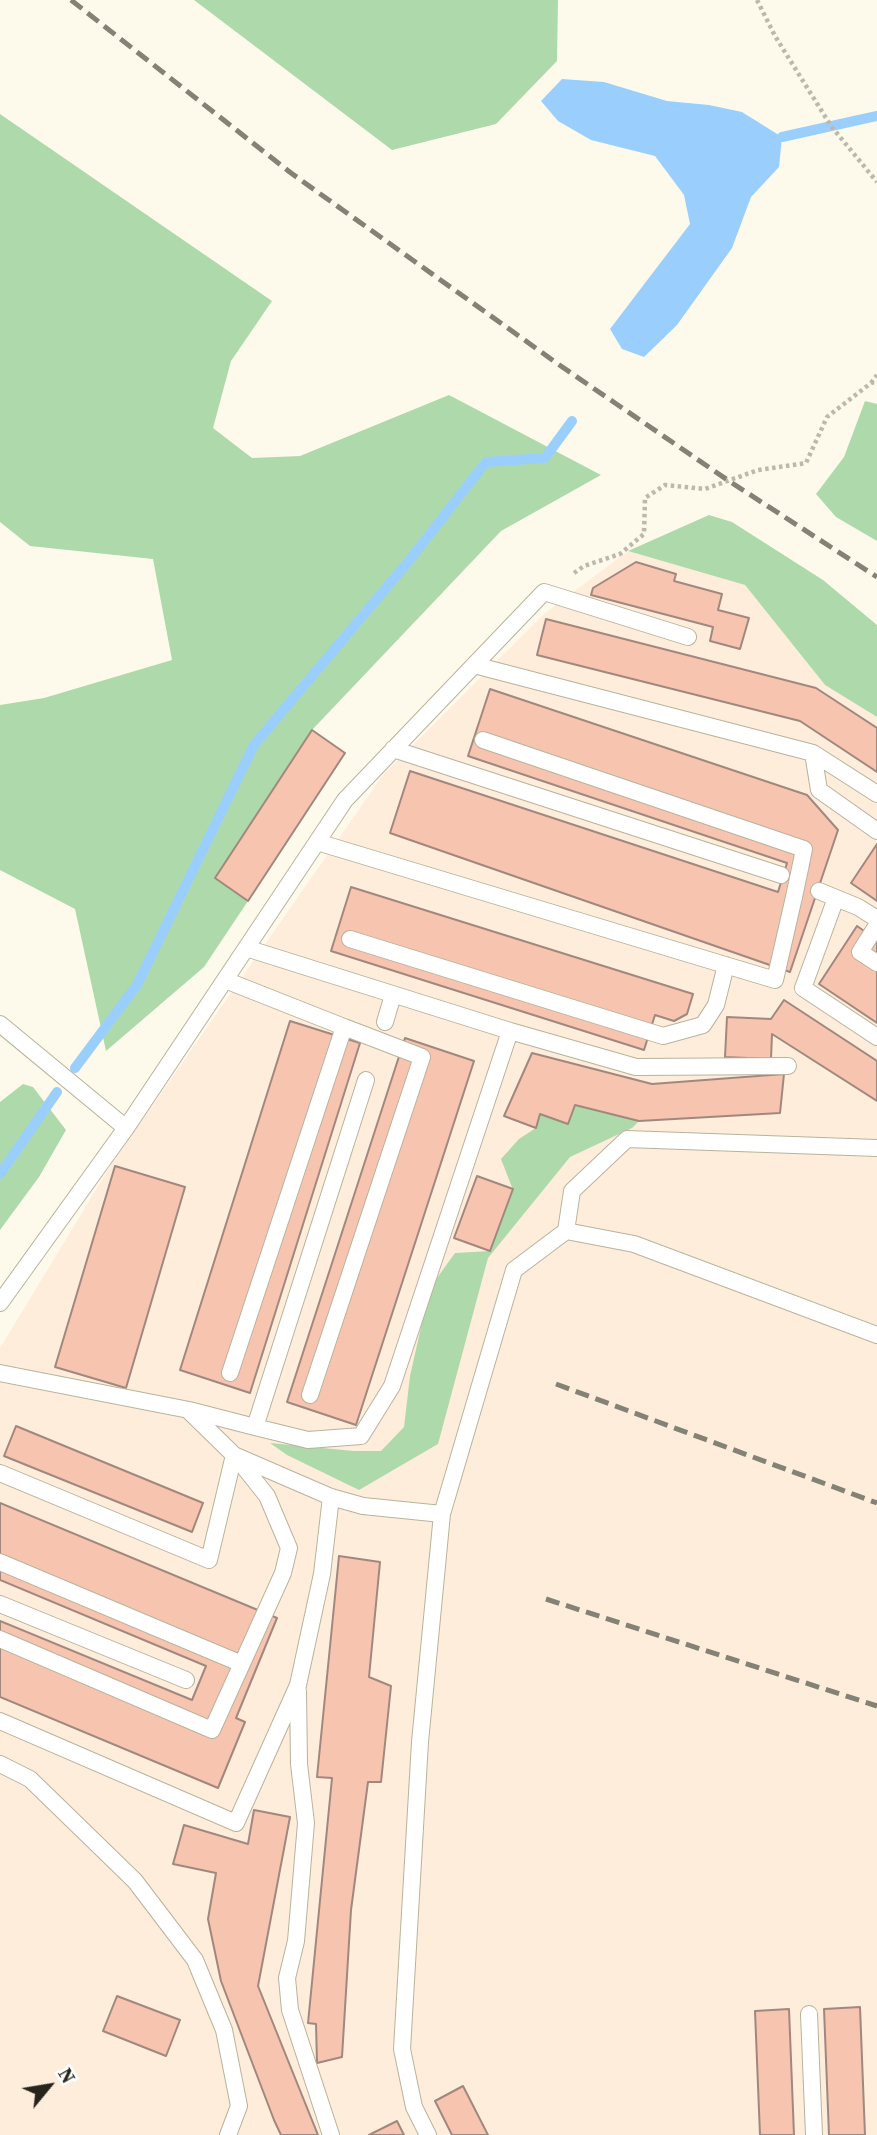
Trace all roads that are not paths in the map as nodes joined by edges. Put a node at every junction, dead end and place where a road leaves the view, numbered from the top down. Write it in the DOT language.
graph roads {
  1 [pos="688,637"];
  2 [pos="474,665"];
  3 [pos="483,740"];
  4 [pos="393,750"];
  5 [pos="813,752"];
  6 [pos="877,794"];
  7 [pos="877,831"];
  8 [pos="317,842"];
  9 [pos="781,875"];
  10 [pos="818,891"];
  11 [pos="836,898"];
  12 [pos="877,919"];
  13 [pos="874,930"];
  14 [pos="350,939"];
  15 [pos="246,948"];
  16 [pos="877,963"];
  17 [pos="726,965"];
  18 [pos="225,980"];
  19 [pos="393,995"];
  20 [pos="385,1021"];
  21 [pos="0,1024"];
  22 [pos="344,1027"];
  23 [pos="510,1031"];
  24 [pos="877,1037"];
  25 [pos="788,1066"];
  26 [pos="366,1080"];
  27 [pos="126,1128"];
  28 [pos="877,1148"];
  29 [pos="566,1231"];
  30 [pos="0,1303"];
  31 [pos="877,1335"];
  32 [pos="0,1373"];
  33 [pos="230,1373"];
  34 [pos="310,1395"];
  35 [pos="188,1410"];
  36 [pos="255,1427"];
  37 [pos="234,1455"];
  38 [pos="0,1473"];
  39 [pos="331,1497"];
  40 [pos="442,1514"];
  41 [pos="0,1562"];
  42 [pos="0,1604"];
  43 [pos="0,1639"];
  44 [pos="242,1664"];
  45 [pos="186,1680"];
  46 [pos="298,1685"];
  47 [pos="0,1721"];
  48 [pos="0,1764"];
  49 [pos="809,2014"];
  50 [pos="228,2135"];
  51 [pos="331,2135"];
  52 [pos="428,2135"];
  53 [pos="814,2135"];
  1 -- 2 [label="lane"];
  2 -- 4 [label="lane"];
  2 -- 5 [label="lane"];
  3 -- 17 [label="lane, bridge"];
  4 -- 8 [label="lane"];
  4 -- 9 [label="lane"];
  5 -- 6 [label="lane"];
  5 -- 7 [label="lane"];
  8 -- 15 [label="lane"];
  8 -- 17 [label="lane"];
  10 -- 11 [label="lane"];
  11 -- 12 [label="lane"];
  11 -- 24 [label="lane"];
  13 -- 16 [label="lane"];
  14 -- 17 [label="lane"];
  15 -- 18 [label="lane"];
  15 -- 19 [label="lane"];
  18 -- 22 [label="lane"];
  18 -- 27 [label="lane"];
  19 -- 20 [label="lane"];
  19 -- 23 [label="lane"];
  21 -- 27 [label="lane"];
  22 -- 33 [label="lane"];
  22 -- 34 [label="lane"];
  23 -- 25 [label="lane"];
  23 -- 36 [label="lane"];
  26 -- 36 [label="lane"];
  27 -- 30 [label="lane"];
  28 -- 29 [label="lane"];
  29 -- 31 [label="lane"];
  29 -- 40 [label="lane"];
  32 -- 35 [label="lane"];
  35 -- 36 [label="lane"];
  35 -- 37 [label="lane"];
  37 -- 38 [label="lane"];
  37 -- 39 [label="lane"];
  37 -- 44 [label="lane"];
  39 -- 40 [label="lane"];
  39 -- 46 [label="lane"];
  40 -- 52 [label="lane"];
  41 -- 44 [label="lane"];
  42 -- 45 [label="lane"];
  43 -- 44 [label="lane"];
  46 -- 47 [label="lane"];
  46 -- 51 [label="lane"];
  48 -- 50 [label="lane"];
  49 -- 53 [label="lane"];
}
